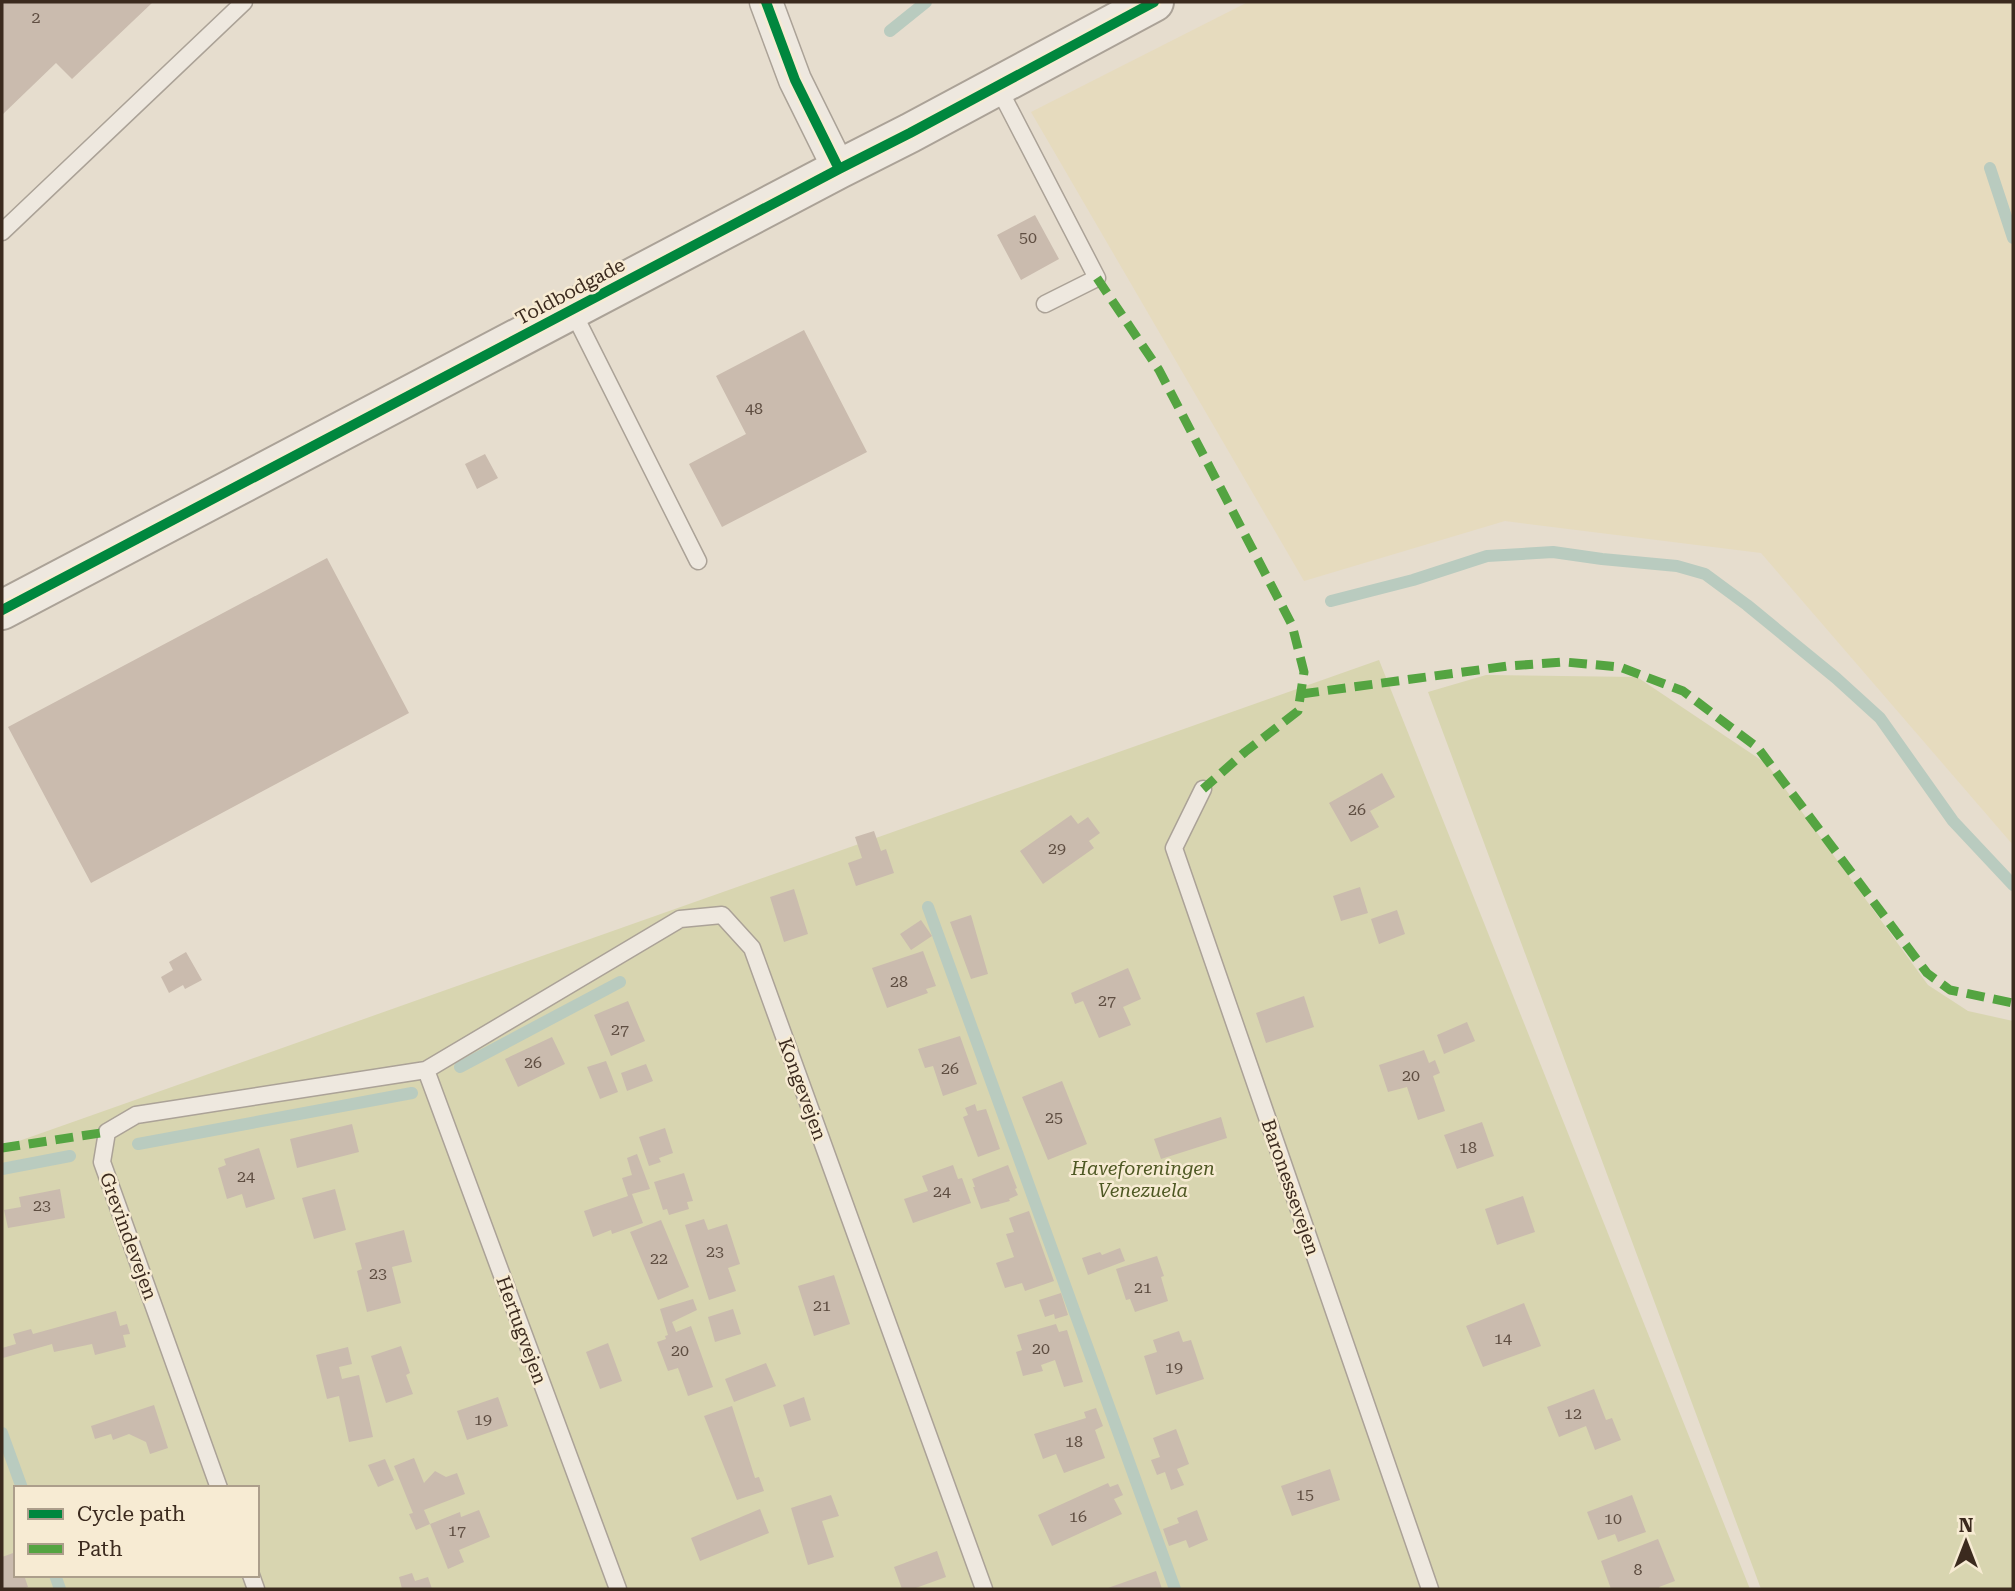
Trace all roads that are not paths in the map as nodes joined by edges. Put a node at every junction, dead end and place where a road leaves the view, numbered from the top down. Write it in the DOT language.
graph roads {
  1 [pos="244,2"];
  2 [pos="766,2"];
  3 [pos="1154,2"];
  4 [pos="997,85"];
  5 [pos="839,169"];
  6 [pos="2,232"];
  7 [pos="1045,304"];
  8 [pos="572,310"];
  9 [pos="698,561"];
  10 [pos="2,610"];
  11 [pos="1203,789"];
  12 [pos="426,1070"];
  13 [pos="218,1486"];
  14 [pos="618,1589"];
  15 [pos="984,1589"];
  16 [pos="1430,1589"];
  1 -- 6 [label="lane"];
  2 -- 5 [label="street"];
  3 -- 4 [label="street, Toldbodgade"];
  4 -- 5 [label="street, Toldbodgade"];
  4 -- 7 [label="lane"];
  5 -- 8 [label="street, Toldbodgade"];
  8 -- 9 [label="lane"];
  8 -- 10 [label="street, Toldbodgade"];
  11 -- 16 [label="lane, Baronessevejen"];
  12 -- 13 [label="lane, Grevindevejen"];
  12 -- 14 [label="lane, Hertugvejen"];
  12 -- 15 [label="lane, Kongevejen"];
}
